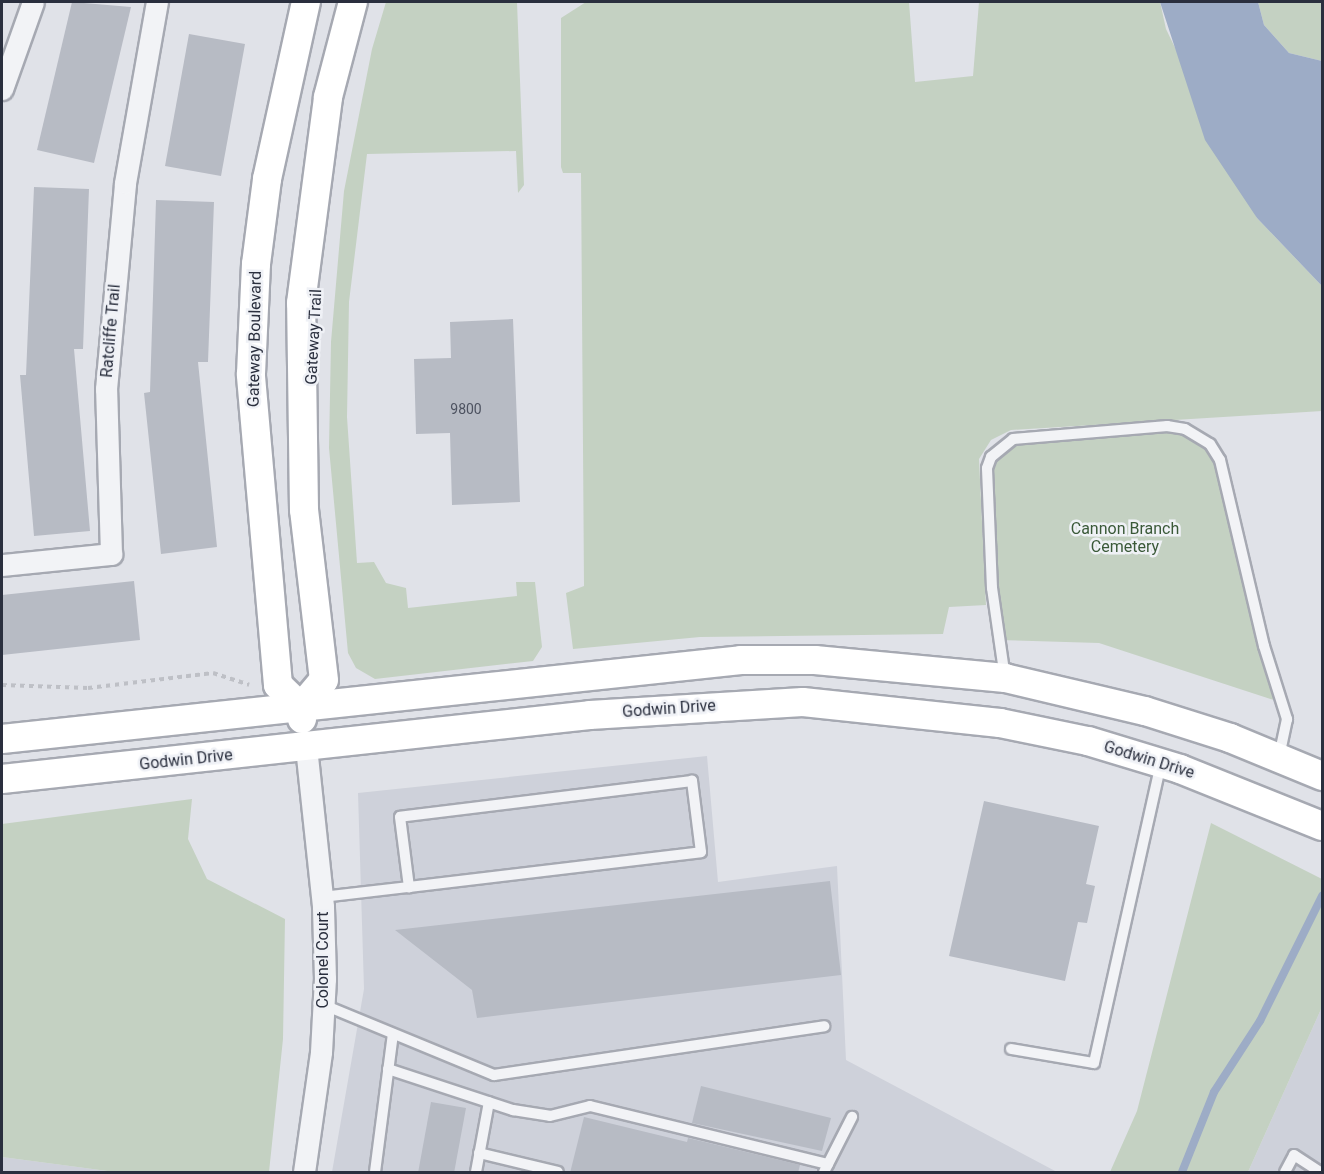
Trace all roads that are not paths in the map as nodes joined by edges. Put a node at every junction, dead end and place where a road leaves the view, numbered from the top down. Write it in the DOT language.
graph roads {
  1 [pos="33,2"];
  2 [pos="157,2"];
  3 [pos="306,2"];
  4 [pos="353,2"];
  5 [pos="2,89"];
  6 [pos="2,565"];
  7 [pos="1005,678"];
  8 [pos="301,707"];
  9 [pos="1000,723"];
  10 [pos="2,740"];
  11 [pos="306,748"];
  12 [pos="1279,757"];
  13 [pos="1161,763"];
  14 [pos="1323,776"];
  15 [pos="2,779"];
  16 [pos="1323,826"];
  17 [pos="409,886"];
  18 [pos="322,897"];
  19 [pos="324,1005"];
  20 [pos="824,1026"];
  21 [pos="393,1034"];
  22 [pos="1011,1048"];
  23 [pos="388,1069"];
  24 [pos="489,1102"];
  25 [pos="852,1117"];
  26 [pos="479,1153"];
  27 [pos="826,1168"];
  28 [pos="304,1173"];
  29 [pos="375,1173"];
  30 [pos="476,1173"];
  31 [pos="558,1173"];
  32 [pos="1285,1173"];
  33 [pos="1320,1173"];
  1 -- 5 [label="street"];
  2 -- 6 [label="street, Ratcliffe Trail"];
  3 -- 8 [label="street, Gateway Boulevard"];
  4 -- 8 [label="street"];
  7 -- 8 [label="street"];
  7 -- 9 [label="street"];
  7 -- 12 [label="street"];
  7 -- 12 [label="lane"];
  8 -- 10 [label="street"];
  8 -- 11 [label="street"];
  9 -- 11 [label="street, Godwin Drive"];
  9 -- 13 [label="street, Godwin Drive"];
  11 -- 15 [label="street, Godwin Drive"];
  11 -- 18 [label="street, Colonel Court"];
  12 -- 14 [label="street"];
  13 -- 16 [label="street, Godwin Drive"];
  13 -- 22 [label="lane"];
  17 -- 17 [label="lane"];
  17 -- 18 [label="lane"];
  18 -- 19 [label="street, Colonel Court"];
  19 -- 21 [label="lane"];
  19 -- 28 [label="street, Colonel Court"];
  20 -- 21 [label="lane"];
  21 -- 23 [label="lane"];
  23 -- 24 [label="lane"];
  23 -- 29 [label="lane"];
  24 -- 26 [label="lane"];
  24 -- 27 [label="lane"];
  25 -- 27 [label="lane"];
  26 -- 30 [label="lane"];
  26 -- 31 [label="lane"];
  32 -- 33 [label="lane"];
}
